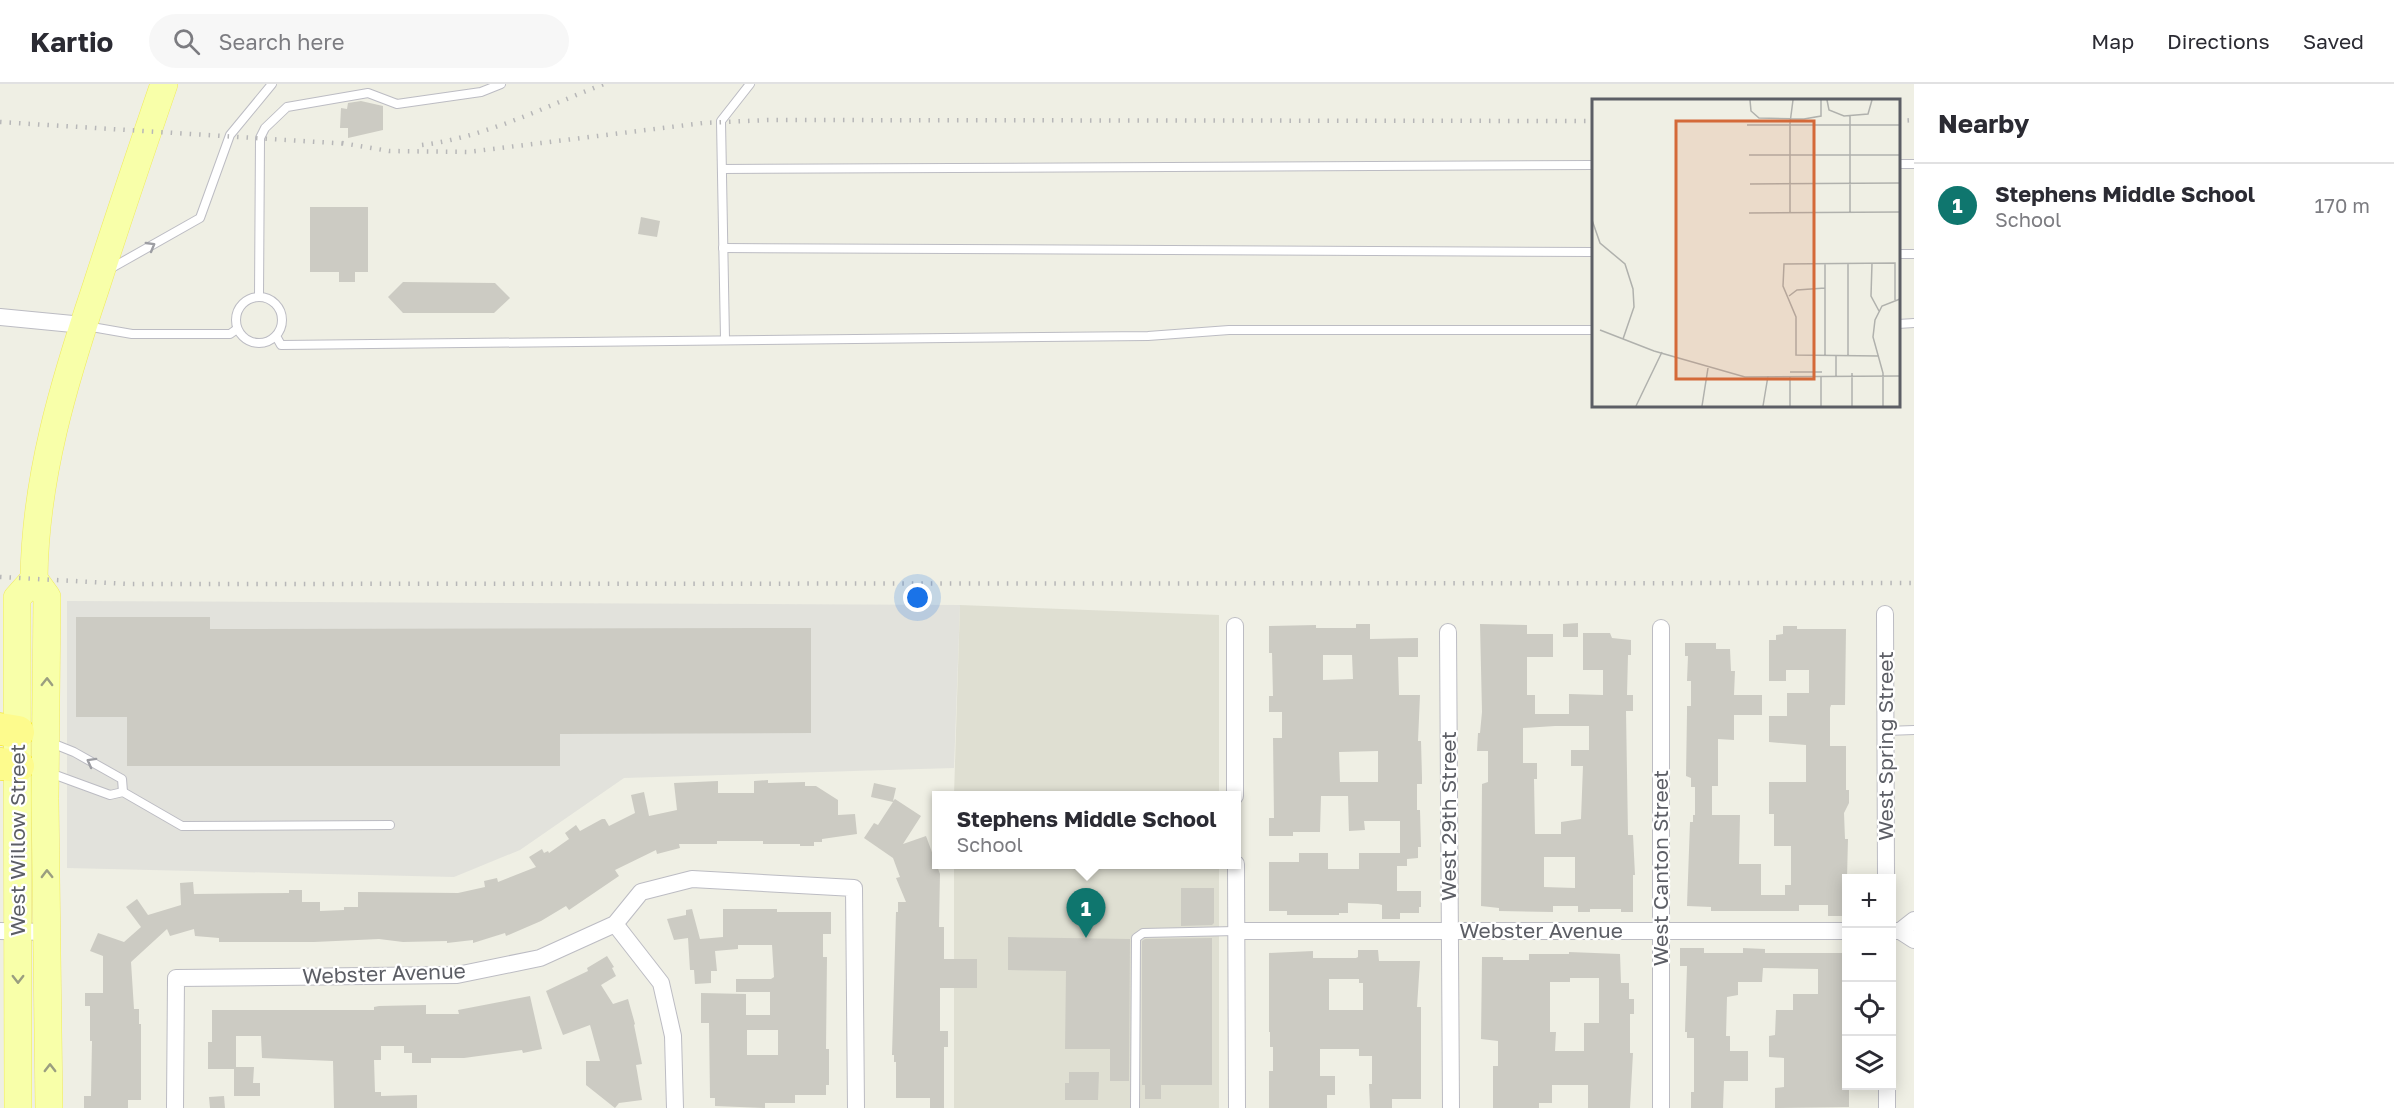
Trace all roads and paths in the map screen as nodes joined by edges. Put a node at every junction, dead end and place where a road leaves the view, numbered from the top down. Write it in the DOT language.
graph roads {
  1 [pos="164,84"];
  2 [pos="272,84"];
  3 [pos="501,84"];
  4 [pos="750,84"];
  5 [pos="1592,165"];
  6 [pos="722,169"];
  7 [pos="723,248"];
  8 [pos="1592,252"];
  9 [pos="100,275"];
  10 [pos="259,296"];
  11 [pos="0,317"];
  12 [pos="1914,323"];
  13 [pos="1899,324"];
  14 [pos="83,325"];
  15 [pos="237,329"];
  16 [pos="1592,330"];
  17 [pos="276,336"];
  18 [pos="724,339"];
  19 [pos="1885,614"];
  20 [pos="1234,626"];
  21 [pos="1660,628"];
  22 [pos="1448,632"];
  23 [pos="1914,730"];
  24 [pos="1886,731"];
  25 [pos="21,734"];
  26 [pos="21,767"];
  27 [pos="1235,791"];
  28 [pos="123,792"];
  29 [pos="390,825"];
  30 [pos="1236,869"];
  31 [pos="1886,874"];
  32 [pos="1914,920"];
  33 [pos="615,924"];
  34 [pos="1236,931"];
  35 [pos="1450,931"];
  36 [pos="1661,931"];
  37 [pos="1842,931"];
  38 [pos="9,932"];
  39 [pos="49,932"];
  40 [pos="1902,934"];
  41 [pos="1887,1090"];
  42 [pos="18,1108"];
  43 [pos="50,1108"];
  44 [pos="175,1108"];
  45 [pos="675,1108"];
  46 [pos="856,1108"];
  47 [pos="1135,1108"];
  48 [pos="1237,1108"];
  49 [pos="1450,1108"];
  50 [pos="1661,1108"];
  51 [pos="1887,1108"];
  1 -- 9 [label="main road, West Willow Street"];
  9 -- 2 [label="lane, one-way"];
  3 -- 10 [label="lane"];
  4 -- 6 [label="lane"];
  5 -- 6 [label="lane"];
  6 -- 7 [label="lane"];
  7 -- 8 [label="lane"];
  7 -- 18 [label="lane"];
  9 -- 14 [label="main road, West Willow Street"];
  10 -- 15 [label="lane"];
  10 -- 17 [label="lane"];
  11 -- 14 [label="street"];
  12 -- 13 [label="lane"];
  14 -- 15 [label="lane"];
  14 -- 25 [label="main road, West Willow Street"];
  15 -- 17 [label="lane"];
  16 -- 18 [label="lane"];
  17 -- 18 [label="lane"];
  19 -- 24 [label="street, West Spring Street"];
  20 -- 27 [label="street"];
  21 -- 36 [label="street, West Canton Street"];
  22 -- 35 [label="street, West 29th Street"];
  23 -- 24 [label="lane"];
  24 -- 31 [label="street, West Spring Street"];
  25 -- 26 [label="main road, West Willow Street"];
  28 -- 25 [label="lane, one-way"];
  26 -- 28 [label="lane"];
  26 -- 38 [label="main road, West Willow Street"];
  39 -- 26 [label="main road, West Willow Street, one-way"];
  28 -- 29 [label="lane"];
  30 -- 34 [label="street"];
  32 -- 40 [label="street"];
  33 -- 44 [label="street, Webster Avenue"];
  33 -- 45 [label="street"];
  33 -- 46 [label="street, Webster Avenue"];
  34 -- 35 [label="street, Webster Avenue"];
  34 -- 47 [label="lane"];
  34 -- 48 [label="street"];
  35 -- 36 [label="street, Webster Avenue"];
  35 -- 49 [label="street, West 29th Street"];
  36 -- 37 [label="street, Webster Avenue"];
  36 -- 50 [label="street, West Canton Street"];
  38 -- 39 [label="street"];
  38 -- 42 [label="main road, West Willow Street, one-way"];
  43 -- 39 [label="main road, West Willow Street, one-way"];
  41 -- 51 [label="street"];
}
